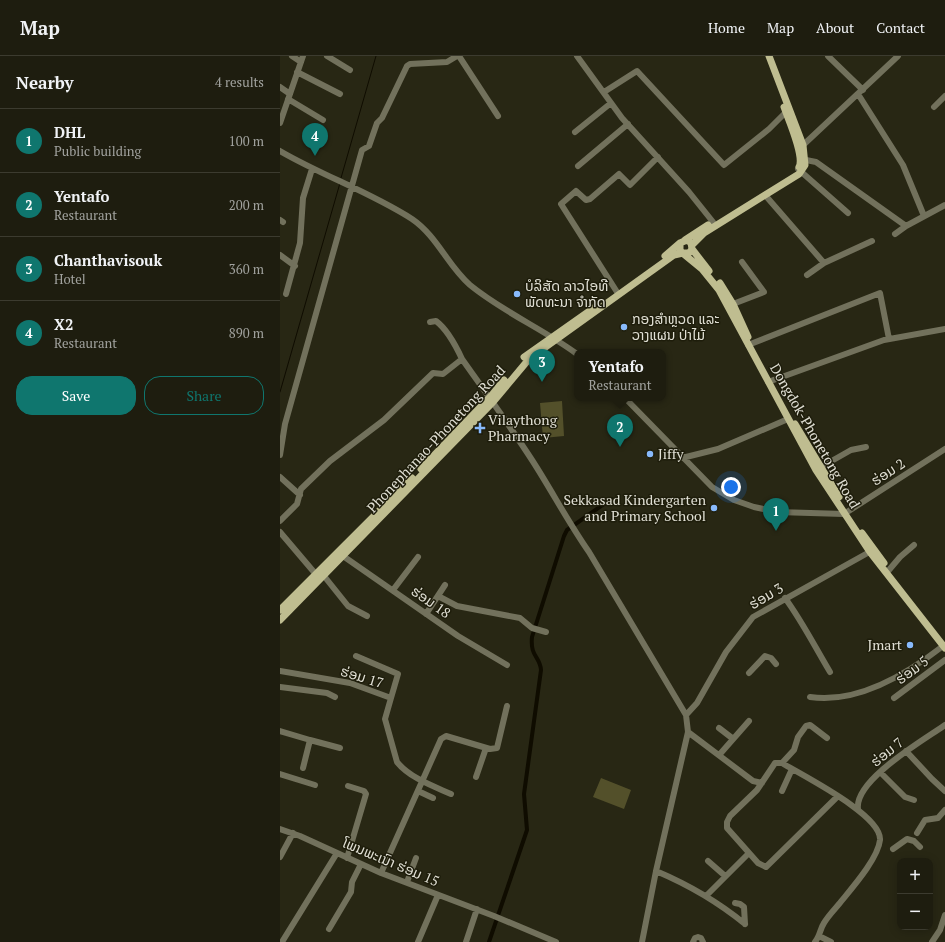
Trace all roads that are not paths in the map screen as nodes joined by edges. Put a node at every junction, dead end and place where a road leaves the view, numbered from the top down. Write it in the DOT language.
graph roads {
  1 [pos="292,56"];
  2 [pos="327,56"];
  3 [pos="458,56"];
  4 [pos="577,56"];
  5 [pos="764,56"];
  6 [pos="769,56"];
  7 [pos="828,56"];
  8 [pos="898,56"];
  9 [pos="302,59"];
  10 [pos="350,70"];
  11 [pos="297,72"];
  12 [pos="280,87"];
  13 [pos="604,92"];
  14 [pos="860,92"];
  15 [pos="340,94"];
  16 [pos="945,96"];
  17 [pos="289,97"];
  18 [pos="611,103"];
  19 [pos="283,105"];
  20 [pos="934,107"];
  21 [pos="786,112"];
  22 [pos="498,116"];
  23 [pos="323,120"];
  24 [pos="280,123"];
  25 [pos="628,124"];
  26 [pos="575,132"];
  27 [pos="801,147"];
  28 [pos="280,151"];
  29 [pos="658,157"];
  30 [pos="806,160"];
  31 [pos="578,166"];
  32 [pos="312,169"];
  33 [pos="800,171"];
  34 [pos="350,187"];
  35 [pos="765,195"];
  36 [pos="945,205"];
  37 [pos="848,213"];
  38 [pos="924,216"];
  39 [pos="713,222"];
  40 [pos="906,226"];
  41 [pos="895,234"];
  42 [pos="872,241"];
  43 [pos="683,242"];
  44 [pos="692,247"];
  45 [pos="683,253"];
  46 [pos="280,255"];
  47 [pos="742,262"];
  48 [pos="824,263"];
  49 [pos="295,266"];
  50 [pos="704,269"];
  51 [pos="807,275"];
  52 [pos="286,294"];
  53 [pos="614,296"];
  54 [pos="733,304"];
  55 [pos="430,322"];
  56 [pos="945,329"];
  57 [pos="553,338"];
  58 [pos="889,339"];
  59 [pos="750,345"];
  60 [pos="574,352"];
  61 [pos="462,359"];
  62 [pos="770,381"];
  63 [pos="491,400"];
  64 [pos="628,401"];
  65 [pos="788,420"];
  66 [pos="866,447"];
  67 [pos="945,449"];
  68 [pos="280,455"];
  69 [pos="682,458"];
  70 [pos="821,467"];
  71 [pos="280,477"];
  72 [pos="300,495"];
  73 [pos="846,513"];
  74 [pos="280,521"];
  75 [pos="280,532"];
  76 [pos="914,545"];
  77 [pos="872,551"];
  78 [pos="343,556"];
  79 [pos="418,557"];
  80 [pos="889,570"];
  81 [pos="320,577"];
  82 [pos="445,586"];
  83 [pos="393,590"];
  84 [pos="438,596"];
  85 [pos="785,598"];
  86 [pos="282,609"];
  87 [pos="426,614"];
  88 [pos="367,616"];
  89 [pos="280,620"];
  90 [pos="546,632"];
  91 [pos="944,645"];
  92 [pos="356,656"];
  93 [pos="945,660"];
  94 [pos="776,664"];
  95 [pos="507,665"];
  96 [pos="280,671"];
  97 [pos="830,672"];
  98 [pos="749,673"];
  99 [pos="280,687"];
  100 [pos="335,697"];
  101 [pos="810,697"];
  102 [pos="391,698"];
  103 [pos="894,698"];
  104 [pos="507,706"];
  105 [pos="686,715"];
  106 [pos="749,721"];
  107 [pos="945,725"];
  108 [pos="719,728"];
  109 [pos="280,731"];
  110 [pos="688,732"];
  111 [pos="732,738"];
  112 [pos="827,738"];
  113 [pos="310,740"];
  114 [pos="340,748"];
  115 [pos="486,748"];
  116 [pos="906,750"];
  117 [pos="720,754"];
  118 [pos="782,763"];
  119 [pos="304,768"];
  120 [pos="792,769"];
  121 [pos="880,772"];
  122 [pos="280,774"];
  123 [pos="476,777"];
  124 [pos="422,781"];
  125 [pos="762,783"];
  126 [pos="315,785"];
  127 [pos="348,786"];
  128 [pos="418,791"];
  129 [pos="782,791"];
  130 [pos="945,791"];
  131 [pos="451,794"];
  132 [pos="837,797"];
  133 [pos="433,798"];
  134 [pos="914,800"];
  135 [pos="858,809"];
  136 [pos="945,810"];
  137 [pos="280,829"];
  138 [pos="293,833"];
  139 [pos="917,833"];
  140 [pos="920,847"];
  141 [pos="893,849"];
  142 [pos="749,852"];
  143 [pos="337,853"];
  144 [pos="280,857"];
  145 [pos="346,858"];
  146 [pos="416,858"];
  147 [pos="708,861"];
  148 [pos="361,864"];
  149 [pos="656,871"];
  150 [pos="381,873"];
  151 [pos="724,875"];
  152 [pos="407,882"];
  153 [pos="438,895"];
  154 [pos="706,895"];
  155 [pos="735,903"];
  156 [pos="477,909"];
  157 [pos="945,915"];
  158 [pos="329,929"];
  159 [pos="819,936"];
  160 [pos="282,942"];
  161 [pos="418,942"];
  162 [pos="466,942"];
  163 [pos="556,942"];
  164 [pos="642,942"];
  165 [pos="693,942"];
  166 [pos="703,942"];
  167 [pos="814,942"];
  168 [pos="831,942"];
  169 [pos="932,942"];
  1 -- 9 [label="street"];
  2 -- 10 [label="street"];
  3 -- 22 [label="street"];
  3 -- 34 [label="street"];
  4 -- 13 [label="street"];
  5 -- 21 [label="main road"];
  6 -- 27 [label="main road"];
  7 -- 14 [label="street"];
  8 -- 14 [label="street"];
  9 -- 11 [label="street"];
  11 -- 15 [label="street"];
  11 -- 17 [label="street"];
  12 -- 17 [label="street"];
  13 -- 18 [label="street"];
  13 -- 21 [label="street"];
  14 -- 27 [label="street"];
  14 -- 38 [label="street"];
  16 -- 20 [label="street"];
  17 -- 19 [label="street"];
  17 -- 23 [label="street"];
  18 -- 25 [label="street"];
  18 -- 26 [label="street"];
  19 -- 24 [label="street"];
  21 -- 27 [label="main road"];
  25 -- 29 [label="street"];
  25 -- 31 [label="street"];
  27 -- 30 [label="main road"];
  27 -- 33 [label="main road"];
  28 -- 32 [label="street"];
  29 -- 39 [label="street"];
  29 -- 53 [label="street"];
  30 -- 33 [label="main road"];
  30 -- 40 [label="street"];
  32 -- 34 [label="street"];
  32 -- 49 [label="street"];
  33 -- 35 [label="main road"];
  33 -- 37 [label="street"];
  33 -- 39 [label="main road, Phonephanao-Phonetong Road"];
  34 -- 57 [label="street"];
  34 -- 68 [label="street"];
  35 -- 44 [label="main road"];
  35 -- 48 [label="street"];
  36 -- 38 [label="street"];
  38 -- 40 [label="street"];
  39 -- 43 [label="main road, Phonephanao-Phonetong Road"];
  40 -- 41 [label="street"];
  42 -- 48 [label="street"];
  43 -- 44 [label="main road"];
  43 -- 45 [label="main road"];
  43 -- 53 [label="main road, Phonephanao-Phonetong Road"];
  44 -- 45 [label="main road"];
  44 -- 50 [label="main road"];
  45 -- 50 [label="main road"];
  45 -- 53 [label="main road, Phonephanao-Phonetong Road"];
  46 -- 49 [label="street"];
  47 -- 54 [label="street"];
  48 -- 51 [label="street"];
  49 -- 52 [label="street"];
  50 -- 54 [label="main road, Dongdok-Phonetong Road"];
  50 -- 59 [label="main road, Dongdok-Phonetong Road"];
  53 -- 57 [label="main road, Phonephanao-Phonetong Road"];
  54 -- 59 [label="main road, Dongdok-Phonetong Road"];
  55 -- 61 [label="street"];
  56 -- 58 [label="street"];
  57 -- 60 [label="street"];
  57 -- 63 [label="main road, Phonephanao-Phonetong Road"];
  58 -- 59 [label="street"];
  58 -- 62 [label="street"];
  59 -- 62 [label="main road, Dongdok-Phonetong Road"];
  61 -- 63 [label="street"];
  61 -- 72 [label="street"];
  62 -- 65 [label="main road, Dongdok-Phonetong Road"];
  62 -- 70 [label="main road, Dongdok-Phonetong Road"];
  63 -- 78 [label="main road, Phonephanao-Phonetong Road"];
  63 -- 81 [label="main road, Phonephanao-Phonetong Road"];
  63 -- 105 [label="street"];
  64 -- 69 [label="street"];
  65 -- 69 [label="street"];
  65 -- 73 [label="main road, Dongdok-Phonetong Road"];
  66 -- 70 [label="street"];
  67 -- 73 [label="street, ຮ່ອມ 2"];
  69 -- 73 [label="street"];
  70 -- 73 [label="main road, Dongdok-Phonetong Road"];
  71 -- 72 [label="street"];
  72 -- 74 [label="street"];
  73 -- 77 [label="main road, Dongdok-Phonetong Road"];
  75 -- 81 [label="street"];
  76 -- 80 [label="street"];
  77 -- 80 [label="main road, Dongdok-Phonetong Road"];
  77 -- 85 [label="street, ຮ່ອມ 3"];
  77 -- 91 [label="main road, Dongdok-Phonetong Road"];
  78 -- 81 [label="main road, Phonephanao-Phonetong Road"];
  78 -- 83 [label="street, ຮ່ອມ 18"];
  79 -- 83 [label="street"];
  80 -- 91 [label="main road, Dongdok-Phonetong Road"];
  81 -- 86 [label="main road, Phonephanao-Phonetong Road"];
  81 -- 88 [label="street"];
  82 -- 84 [label="street"];
  83 -- 87 [label="street, ຮ່ອມ 18"];
  84 -- 87 [label="street"];
  84 -- 90 [label="street"];
  85 -- 97 [label="street"];
  85 -- 105 [label="street, ຮ່ອມ 3"];
  86 -- 89 [label="main road, Phonephanao-Phonetong Road"];
  87 -- 95 [label="street, ຮ່ອມ 18"];
  91 -- 101 [label="street"];
  92 -- 102 [label="street, ຮ່ອມ 17"];
  93 -- 103 [label="street, ຮ່ອມ 5"];
  94 -- 98 [label="street"];
  96 -- 102 [label="street, ຮ່ອມ 17"];
  99 -- 100 [label="street"];
  102 -- 124 [label="street"];
  104 -- 115 [label="street"];
  105 -- 110 [label="street"];
  106 -- 111 [label="street"];
  107 -- 116 [label="street, ຮ່ອມ 7"];
  108 -- 111 [label="street"];
  109 -- 113 [label="street"];
  110 -- 117 [label="street"];
  110 -- 149 [label="street"];
  111 -- 117 [label="street"];
  112 -- 118 [label="street"];
  113 -- 114 [label="street"];
  113 -- 119 [label="street"];
  115 -- 123 [label="street"];
  115 -- 124 [label="street"];
  116 -- 121 [label="street, ຮ່ອມ 7"];
  116 -- 130 [label="street"];
  117 -- 125 [label="street"];
  118 -- 120 [label="street"];
  118 -- 125 [label="street"];
  120 -- 129 [label="street"];
  120 -- 132 [label="street"];
  121 -- 134 [label="street"];
  121 -- 135 [label="street, ຮ່ອມ 7"];
  122 -- 126 [label="street"];
  124 -- 128 [label="street"];
  124 -- 131 [label="street"];
  125 -- 142 [label="street"];
  127 -- 145 [label="street"];
  128 -- 133 [label="street"];
  128 -- 150 [label="street"];
  132 -- 135 [label="street"];
  132 -- 142 [label="street"];
  135 -- 159 [label="street"];
  136 -- 139 [label="street"];
  137 -- 138 [label="street, ໂພນພະເນົາ ຮ່ອມ 15"];
  138 -- 143 [label="street, ໂພນພະເນົາ ຮ່ອມ 15"];
  138 -- 144 [label="street"];
  140 -- 141 [label="street"];
  142 -- 151 [label="street"];
  143 -- 145 [label="street, ໂພນພະເນົາ ຮ່ອມ 15"];
  143 -- 160 [label="street"];
  145 -- 148 [label="street, ໂພນພະເນົາ ຮ່ອມ 15"];
  146 -- 152 [label="street"];
  147 -- 151 [label="street"];
  148 -- 150 [label="street, ໂພນພະເນົາ ຮ່ອມ 15"];
  148 -- 158 [label="street"];
  149 -- 154 [label="street"];
  149 -- 164 [label="street"];
  150 -- 152 [label="street, ໂພນພະເນົາ ຮ່ອມ 15"];
  151 -- 154 [label="street"];
  152 -- 153 [label="street, ໂພນພະເນົາ ຮ່ອມ 15"];
  153 -- 156 [label="street, ໂພນພະເນົາ ຮ່ອມ 15"];
  153 -- 161 [label="street"];
  154 -- 155 [label="street"];
  156 -- 162 [label="street"];
  156 -- 163 [label="street, ໂພນພະເນົາ ຮ່ອມ 15"];
  157 -- 169 [label="street"];
  159 -- 167 [label="street"];
  159 -- 168 [label="street"];
  165 -- 166 [label="street"];
}
